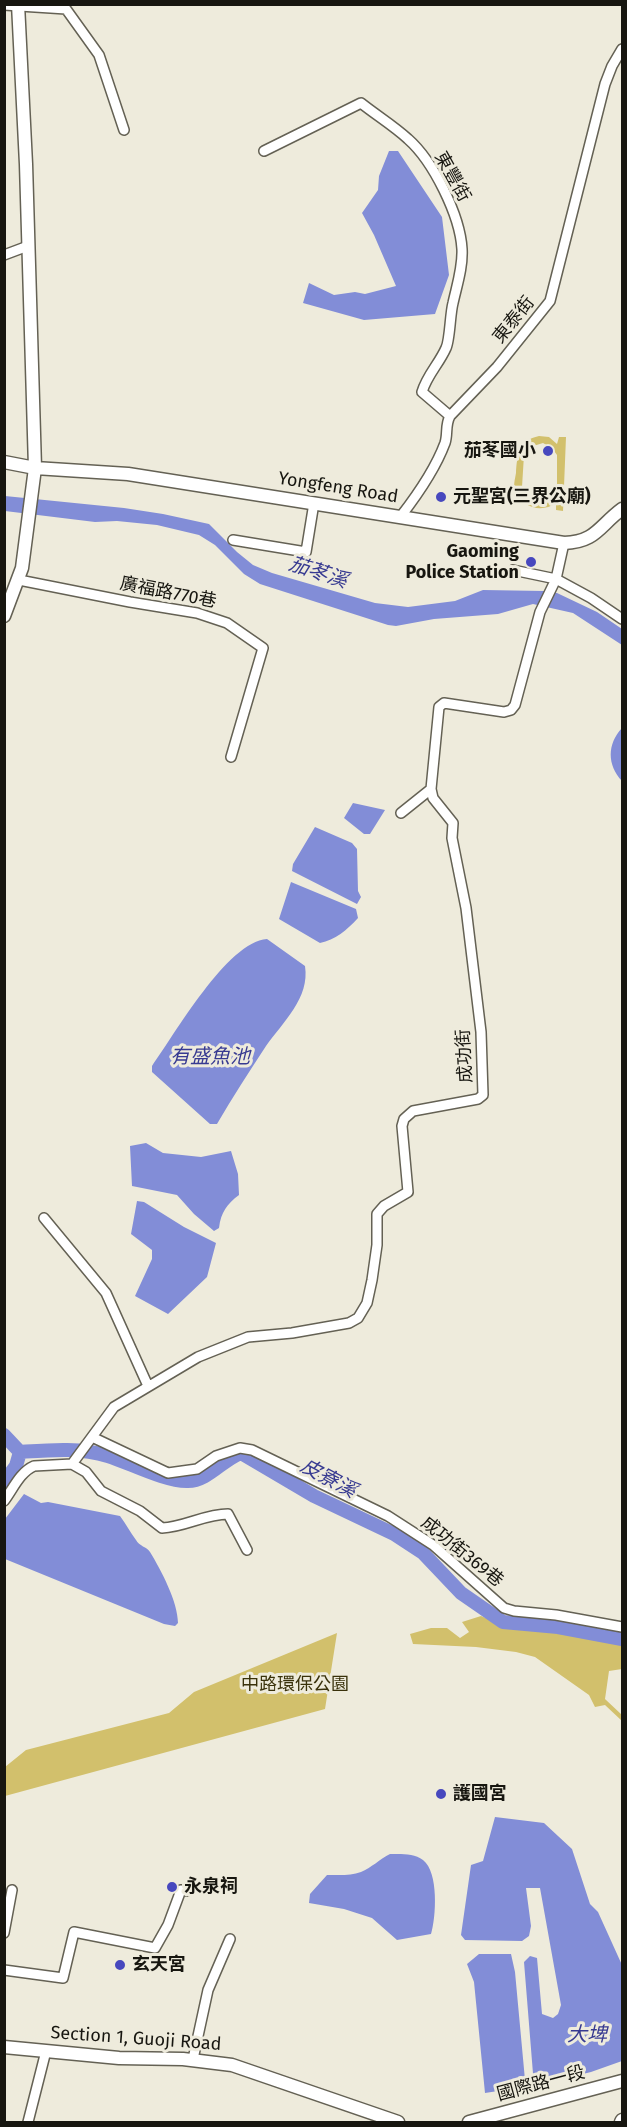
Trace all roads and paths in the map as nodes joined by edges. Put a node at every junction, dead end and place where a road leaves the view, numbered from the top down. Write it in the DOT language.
graph roads {
  1 [pos="4,5"];
  2 [pos="18,5"];
  3 [pos="622,49"];
  4 [pos="124,130"];
  5 [pos="264,151"];
  6 [pos="28,246"];
  7 [pos="4,255"];
  8 [pos="450,416"];
  9 [pos="4,462"];
  10 [pos="35,468"];
  11 [pos="314,503"];
  12 [pos="622,509"];
  13 [pos="401,516"];
  14 [pos="233,540"];
  15 [pos="564,543"];
  16 [pos="513,570"];
  17 [pos="556,579"];
  18 [pos="19,580"];
  19 [pos="6,609"];
  20 [pos="622,619"];
  21 [pos="231,758"];
  22 [pos="431,789"];
  23 [pos="401,813"];
  24 [pos="44,1218"];
  25 [pos="148,1386"];
  26 [pos="92,1437"];
  27 [pos="74,1462"];
  28 [pos="4,1501"];
  29 [pos="247,1551"];
  30 [pos="622,1627"];
  31 [pos="12,1890"];
  32 [pos="189,1892"];
  33 [pos="4,1933"];
  34 [pos="230,1939"];
  35 [pos="4,1970"];
  36 [pos="4,2047"];
  37 [pos="46,2051"];
  38 [pos="192,2060"];
  39 [pos="622,2081"];
  40 [pos="28,2122"];
  41 [pos="398,2122"];
  42 [pos="469,2122"];
  1 -- 2 [label="street"];
  2 -- 4 [label="street"];
  2 -- 6 [label="street"];
  3 -- 8 [label="street, 東泰街"];
  5 -- 8 [label="street, 東豐街"];
  6 -- 7 [label="street"];
  6 -- 10 [label="street"];
  8 -- 13 [label="street"];
  9 -- 10 [label="street, Yongfeng Road"];
  10 -- 11 [label="street, Yongfeng Road"];
  10 -- 18 [label="street"];
  11 -- 13 [label="street, Yongfeng Road"];
  11 -- 14 [label="street"];
  12 -- 15 [label="street, Yongfeng Road"];
  13 -- 15 [label="street, Yongfeng Road"];
  15 -- 17 [label="street"];
  16 -- 17 [label="street"];
  17 -- 20 [label="street"];
  17 -- 22 [label="street"];
  18 -- 19 [label="street"];
  18 -- 21 [label="street, 廣福路770巷"];
  22 -- 23 [label="street"];
  22 -- 25 [label="street, 成功街"];
  24 -- 25 [label="street"];
  25 -- 26 [label="street, 成功街"];
  26 -- 27 [label="street, 成功街"];
  26 -- 30 [label="street, 成功街369巷"];
  27 -- 28 [label="street"];
  27 -- 29 [label="street"];
  31 -- 33 [label="street"];
  32 -- 35 [label="street"];
  34 -- 38 [label="street"];
  36 -- 37 [label="street, Section 1, Guoji Road"];
  37 -- 38 [label="street, Section 1, Guoji Road"];
  37 -- 40 [label="street"];
  38 -- 41 [label="street, Section 1, Guoji Road"];
  39 -- 42 [label="street, 國際路一段"];
}
